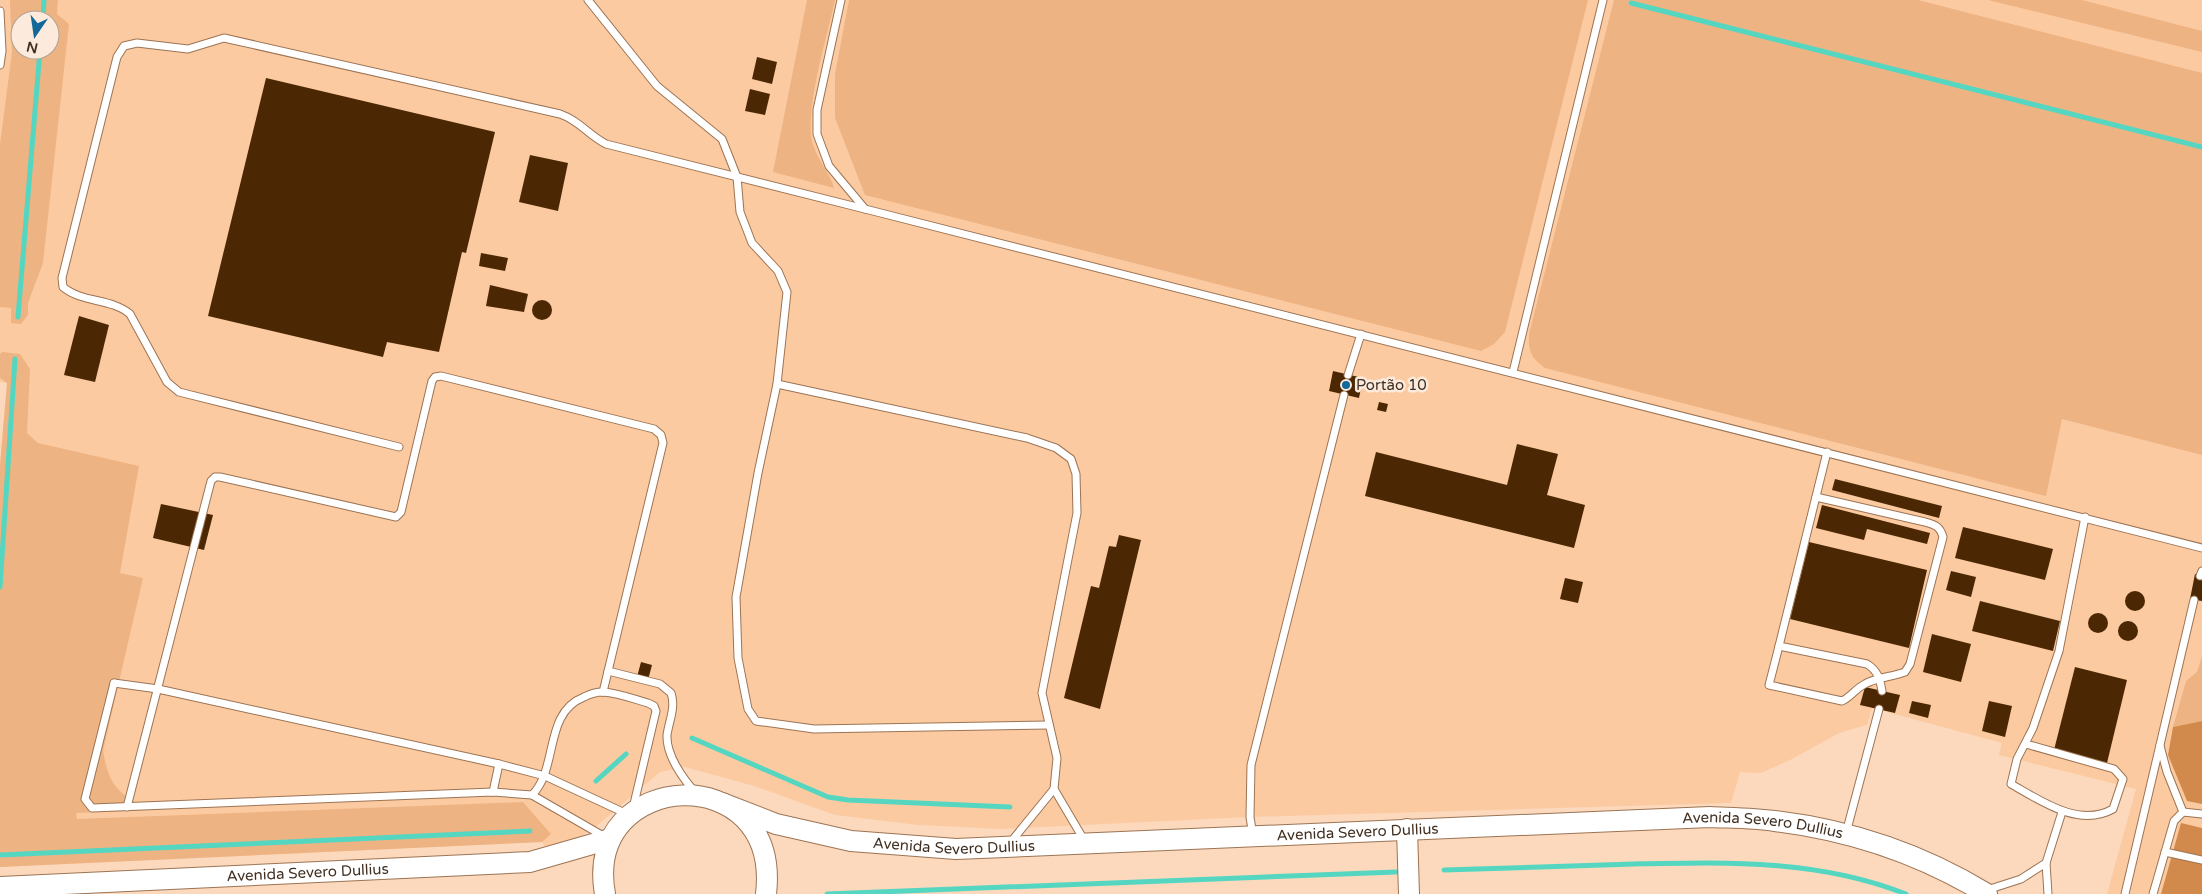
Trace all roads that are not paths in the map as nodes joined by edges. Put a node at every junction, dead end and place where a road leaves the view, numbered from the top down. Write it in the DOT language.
graph roads {
  1 [pos="588,0"];
  2 [pos="841,0"];
  3 [pos="1603,0"];
  4 [pos="0,11"];
  5 [pos="0,65"];
  6 [pos="737,176"];
  7 [pos="865,209"];
  8 [pos="1361,334"];
  9 [pos="1512,372"];
  10 [pos="1348,375"];
  11 [pos="777,384"];
  12 [pos="1344,395"];
  13 [pos="399,448"];
  14 [pos="1827,452"];
  15 [pos="1816,498"];
  16 [pos="2084,517"];
  17 [pos="2202,548"];
  18 [pos="2194,600"];
  19 [pos="1779,646"];
  20 [pos="608,671"];
  21 [pos="1880,678"];
  22 [pos="158,689"];
  23 [pos="1882,691"];
  24 [pos="603,692"];
  25 [pos="1879,710"];
  26 [pos="1049,725"];
  27 [pos="2159,743"];
  28 [pos="2026,744"];
  29 [pos="499,764"];
  30 [pos="545,776"];
  31 [pos="1054,788"];
  32 [pos="493,792"];
  33 [pos="698,795"];
  34 [pos="532,796"];
  35 [pos="722,802"];
  36 [pos="127,807"];
  37 [pos="2062,812"];
  38 [pos="2183,812"];
  39 [pos="2202,814"];
  40 [pos="630,815"];
  41 [pos="1407,829"];
  42 [pos="1846,833"];
  43 [pos="1253,836"];
  44 [pos="610,839"];
  45 [pos="1086,843"];
  46 [pos="1007,847"];
  47 [pos="2165,852"];
  48 [pos="2202,860"];
  49 [pos="2046,863"];
  50 [pos="0,887"];
  51 [pos="1985,893"];
  52 [pos="605,894"];
  53 [pos="766,894"];
  54 [pos="1409,894"];
  55 [pos="2048,894"];
  56 [pos="2126,894"];
  57 [pos="2153,894"];
  1 -- 6 [label="lane"];
  2 -- 7 [label="lane"];
  3 -- 9 [label="lane"];
  4 -- 5 [label="lane"];
  6 -- 7 [label="lane"];
  6 -- 11 [label="lane"];
  6 -- 13 [label="lane"];
  7 -- 8 [label="lane"];
  8 -- 9 [label="lane"];
  8 -- 10 [label="lane"];
  9 -- 14 [label="lane"];
  11 -- 26 [label="lane"];
  11 -- 26 [label="lane"];
  12 -- 43 [label="lane"];
  14 -- 15 [label="lane"];
  14 -- 16 [label="lane"];
  15 -- 19 [label="lane"];
  15 -- 21 [label="lane"];
  16 -- 17 [label="lane"];
  16 -- 28 [label="lane"];
  18 -- 27 [label="lane"];
  19 -- 21 [label="lane"];
  19 -- 21 [label="lane"];
  20 -- 22 [label="lane"];
  20 -- 24 [label="lane"];
  20 -- 33 [label="lane"];
  21 -- 23 [label="lane"];
  22 -- 29 [label="lane"];
  22 -- 36 [label="lane"];
  22 -- 36 [label="lane"];
  24 -- 30 [label="lane"];
  24 -- 40 [label="lane"];
  25 -- 42 [label="lane"];
  26 -- 31 [label="lane"];
  27 -- 38 [label="lane"];
  27 -- 56 [label="lane"];
  28 -- 37 [label="lane"];
  28 -- 37 [label="lane"];
  29 -- 30 [label="lane"];
  29 -- 32 [label="lane"];
  30 -- 34 [label="lane"];
  30 -- 40 [label="lane"];
  31 -- 45 [label="lane"];
  31 -- 46 [label="lane"];
  32 -- 34 [label="lane"];
  32 -- 36 [label="lane"];
  33 -- 35 [label="main road"];
  33 -- 40 [label="main road"];
  34 -- 44 [label="lane"];
  35 -- 46 [label="main road, Avenida Severo Dullius"];
  35 -- 53 [label="main road"];
  37 -- 49 [label="lane"];
  38 -- 39 [label="lane"];
  38 -- 47 [label="lane"];
  40 -- 44 [label="main road"];
  41 -- 42 [label="main road, Avenida Severo Dullius"];
  41 -- 43 [label="main road, Avenida Severo Dullius"];
  41 -- 54 [label="main road"];
  42 -- 51 [label="main road, Avenida Severo Dullius"];
  43 -- 45 [label="main road, Avenida Severo Dullius"];
  44 -- 50 [label="main road, Avenida Severo Dullius"];
  44 -- 52 [label="main road"];
  45 -- 46 [label="main road, Avenida Severo Dullius"];
  47 -- 48 [label="lane"];
  47 -- 57 [label="lane"];
  49 -- 51 [label="lane"];
  49 -- 55 [label="lane"];
}
